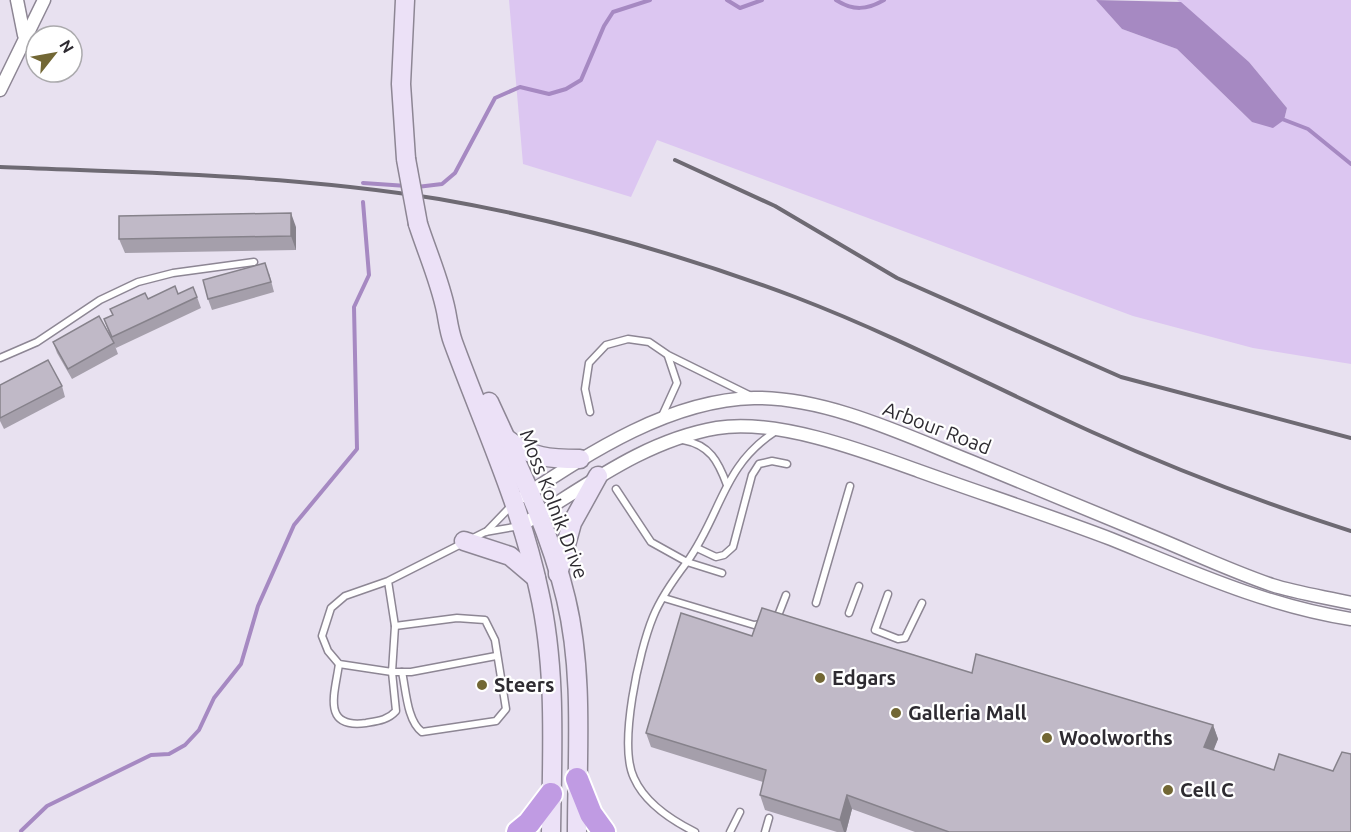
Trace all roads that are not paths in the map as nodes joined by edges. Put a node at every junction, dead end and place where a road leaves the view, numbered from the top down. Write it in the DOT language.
graph roads {
  1 [pos="17,0"];
  2 [pos="44,0"];
  3 [pos="405,0"];
  4 [pos="31,24"];
  5 [pos="24,37"];
  6 [pos="0,90"];
  7 [pos="254,261"];
  8 [pos="446,311"];
  9 [pos="668,355"];
  10 [pos="0,358"];
  11 [pos="754,398"];
  12 [pos="590,412"];
  13 [pos="661,419"];
  14 [pos="776,430"];
  15 [pos="505,438"];
  16 [pos="674,438"];
  17 [pos="580,459"];
  18 [pos="787,464"];
  19 [pos="598,476"];
  20 [pos="727,485"];
  21 [pos="850,486"];
  22 [pos="616,489"];
  23 [pos="520,499"];
  24 [pos="537,516"];
  25 [pos="520,526"];
  26 [pos="485,532"];
  27 [pos="464,541"];
  28 [pos="697,548"];
  29 [pos="687,562"];
  30 [pos="1211,563"];
  31 [pos="722,573"];
  32 [pos="558,574"];
  33 [pos="1204,577"];
  34 [pos="536,578"];
  35 [pos="388,581"];
  36 [pos="859,586"];
  37 [pos="888,594"];
  38 [pos="786,595"];
  39 [pos="664,598"];
  40 [pos="816,603"];
  41 [pos="922,603"];
  42 [pos="1351,603"];
  43 [pos="849,613"];
  44 [pos="1351,619"];
  45 [pos="395,626"];
  46 [pos="496,656"];
  47 [pos="339,664"];
  48 [pos="392,672"];
  49 [pos="402,672"];
  50 [pos="577,779"];
  51 [pos="551,794"];
  52 [pos="740,812"];
  53 [pos="769,818"];
  54 [pos="518,832"];
  55 [pos="551,832"];
  56 [pos="577,832"];
  57 [pos="604,832"];
  58 [pos="695,832"];
  59 [pos="730,832"];
  60 [pos="765,832"];
  1 -- 5 [label="street"];
  2 -- 4 [label="street"];
  3 -- 8 [label="main road, Moss Kolnik Drive, bridge"];
  5 -- 6 [label="street"];
  7 -- 10 [label="lane"];
  8 -- 15 [label="main road, Moss Kolnik Drive"];
  8 -- 23 [label="main road, Moss Kolnik Drive"];
  9 -- 11 [label="lane"];
  9 -- 12 [label="lane"];
  9 -- 13 [label="lane"];
  11 -- 13 [label="street, Arbour Road"];
  11 -- 30 [label="street, Arbour Road"];
  13 -- 17 [label="street, Arbour Road"];
  14 -- 16 [label="street"];
  14 -- 20 [label="lane"];
  14 -- 33 [label="street"];
  15 -- 17 [label="main road"];
  15 -- 23 [label="main road, Moss Kolnik Drive"];
  16 -- 19 [label="street"];
  16 -- 20 [label="lane"];
  17 -- 23 [label="street, Arbour Road"];
  18 -- 28 [label="lane"];
  19 -- 24 [label="street"];
  19 -- 32 [label="main road"];
  20 -- 28 [label="lane"];
  21 -- 40 [label="lane"];
  22 -- 29 [label="lane"];
  23 -- 24 [label="main road, Moss Kolnik Drive"];
  23 -- 25 [label="main road, Moss Kolnik Drive"];
  23 -- 26 [label="lane"];
  24 -- 25 [label="street"];
  24 -- 32 [label="main road, Moss Kolnik Drive"];
  25 -- 26 [label="lane"];
  25 -- 34 [label="main road, Moss Kolnik Drive"];
  26 -- 27 [label="lane"];
  27 -- 34 [label="main road"];
  27 -- 35 [label="lane"];
  28 -- 29 [label="lane"];
  29 -- 31 [label="lane"];
  29 -- 39 [label="lane"];
  30 -- 33 [label="street"];
  30 -- 42 [label="street, Arbour Road"];
  32 -- 50 [label="main road, Moss Kolnik Drive"];
  33 -- 44 [label="street"];
  34 -- 51 [label="main road, Moss Kolnik Drive"];
  35 -- 45 [label="lane"];
  35 -- 47 [label="lane"];
  36 -- 43 [label="lane"];
  37 -- 41 [label="lane"];
  38 -- 39 [label="lane"];
  39 -- 58 [label="lane"];
  45 -- 46 [label="lane"];
  45 -- 48 [label="lane"];
  46 -- 49 [label="lane"];
  46 -- 49 [label="lane"];
  47 -- 48 [label="lane"];
  47 -- 48 [label="lane"];
  48 -- 49 [label="lane"];
  50 -- 56 [label="main road, Moss Kolnik Drive"];
  50 -- 57 [label="highway"];
  51 -- 54 [label="highway"];
  51 -- 55 [label="main road, Moss Kolnik Drive"];
  52 -- 59 [label="lane"];
  53 -- 60 [label="lane"];
}
